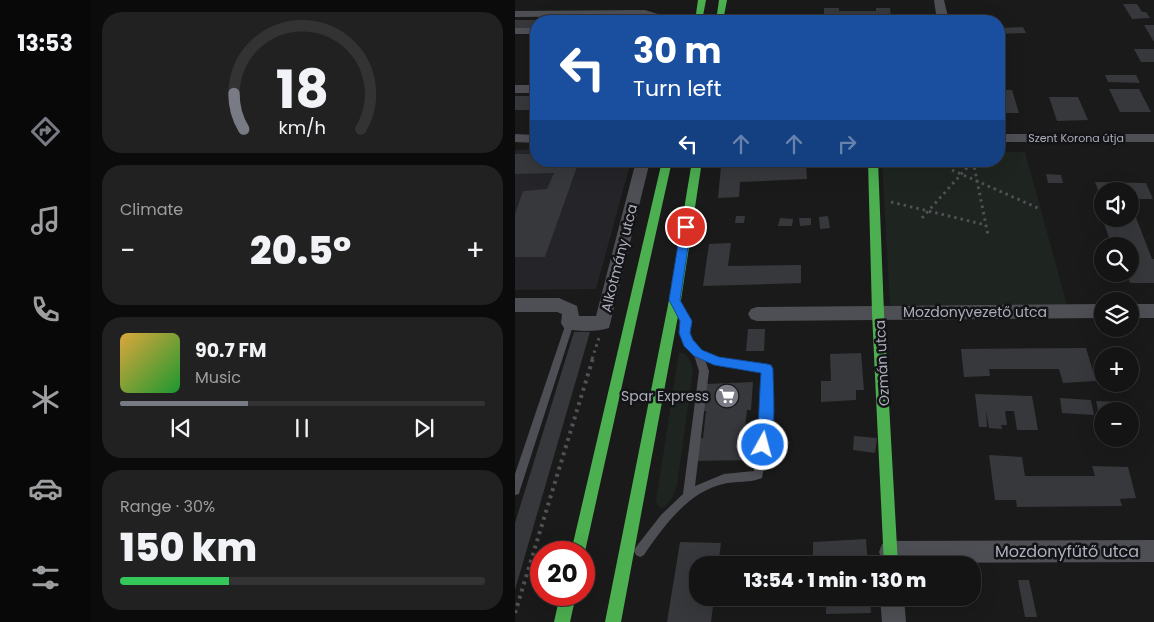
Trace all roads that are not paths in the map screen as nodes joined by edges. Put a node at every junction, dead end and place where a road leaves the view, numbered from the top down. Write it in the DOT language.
graph roads {
  1 [pos="702,0"];
  2 [pos="723,0"];
  3 [pos="939,0"];
  4 [pos="515,14"];
  5 [pos="621,15"];
  6 [pos="651,15"];
  7 [pos="699,15"];
  8 [pos="721,15"];
  9 [pos="942,15"];
  10 [pos="530,16"];
  11 [pos="515,31"];
  12 [pos="530,31"];
  13 [pos="515,89"];
  14 [pos="530,89"];
  15 [pos="515,138"];
  16 [pos="530,138"];
  17 [pos="1005,138"];
  18 [pos="1154,138"];
  19 [pos="642,167"];
  20 [pos="666,167"];
  21 [pos="696,167"];
  22 [pos="873,167"];
  23 [pos="675,300"];
  24 [pos="515,305"];
  25 [pos="879,312"];
  26 [pos="1094,312"];
  27 [pos="1139,312"];
  28 [pos="1154,312"];
  29 [pos="757,314"];
  30 [pos="570,323"];
  31 [pos="698,353"];
  32 [pos="515,490"];
  33 [pos="688,497"];
  34 [pos="580,541"];
  35 [pos="1154,551"];
  36 [pos="891,556"];
  37 [pos="966,556"];
  38 [pos="618,588"];
  39 [pos="566,606"];
  40 [pos="892,606"];
  41 [pos="562,622"];
  42 [pos="613,622"];
  43 [pos="893,622"];
  1 -- 7 [label="main road"];
  2 -- 8 [label="main road"];
  3 -- 9 [label="street"];
  4 -- 10 [label="street"];
  5 -- 6 [label="street"];
  11 -- 12 [label="street"];
  13 -- 14 [label="street"];
  15 -- 16 [label="street"];
  17 -- 18 [label="street, Szent Korona útja"];
  19 -- 30 [label="street, Alkotmány utca"];
  20 -- 34 [label="main road"];
  21 -- 23 [label="main road"];
  22 -- 25 [label="main road, Ozmán utca"];
  23 -- 31 [label="lane"];
  23 -- 38 [label="main road"];
  24 -- 30 [label="street"];
  25 -- 26 [label="street, Mozdonyvezető utca"];
  25 -- 29 [label="street, Mozdonyvezető utca"];
  25 -- 36 [label="main road, Ozmán utca"];
  27 -- 28 [label="street"];
  30 -- 32 [label="lane"];
  31 -- 33 [label="lane"];
  31 -- 33 [label="lane"];
  33 -- 38 [label="lane"];
  35 -- 37 [label="street, Mozdonyfűtő utca"];
  38 -- 42 [label="main road"];
  39 -- 41 [label="main road"];
  40 -- 43 [label="street"];
}
